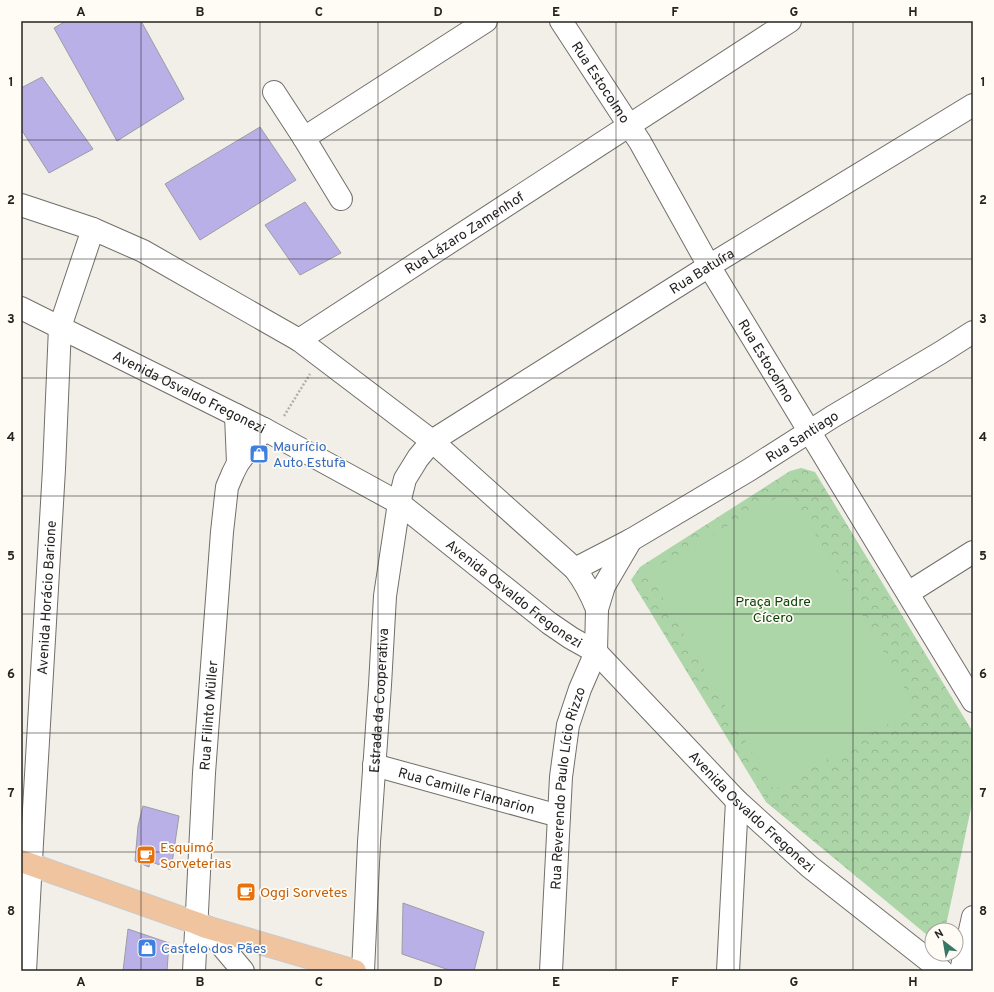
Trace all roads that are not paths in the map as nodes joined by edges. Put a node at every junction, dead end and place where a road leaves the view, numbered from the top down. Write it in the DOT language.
graph roads {
  1 [pos="486,21"];
  2 [pos="560,21"];
  3 [pos="790,21"];
  4 [pos="274,92"];
  5 [pos="973,105"];
  6 [pos="628,125"];
  7 [pos="304,138"];
  8 [pos="341,199"];
  9 [pos="21,205"];
  10 [pos="93,230"];
  11 [pos="709,266"];
  12 [pos="21,308"];
  13 [pos="60,327"];
  14 [pos="973,332"];
  15 [pos="298,340"];
  16 [pos="236,415"];
  17 [pos="273,424"];
  18 [pos="809,432"];
  19 [pos="432,440"];
  20 [pos="238,463"];
  21 [pos="399,503"];
  22 [pos="631,540"];
  23 [pos="973,552"];
  24 [pos="575,569"];
  25 [pos="908,593"];
  26 [pos="597,609"];
  27 [pos="596,652"];
  28 [pos="973,701"];
  29 [pos="374,765"];
  30 [pos="736,801"];
  31 [pos="559,816"];
  32 [pos="26,862"];
  33 [pos="973,917"];
  34 [pos="201,925"];
  35 [pos="25,971"];
  36 [pos="194,971"];
  37 [pos="243,971"];
  38 [pos="355,971"];
  39 [pos="362,971"];
  40 [pos="551,971"];
  41 [pos="728,971"];
  42 [pos="942,971"];
  43 [pos="961,971"];
  1 -- 7 [label="street"];
  2 -- 6 [label="street, Rua Estocolmo"];
  3 -- 6 [label="street, Rua Lázaro Zamenhof"];
  4 -- 7 [label="street"];
  5 -- 11 [label="street, Rua Batuíra"];
  6 -- 11 [label="street, Rua Estocolmo"];
  6 -- 15 [label="street, Rua Lázaro Zamenhof"];
  7 -- 8 [label="street"];
  9 -- 10 [label="street"];
  10 -- 13 [label="street, Avenida Horácio Barione"];
  10 -- 15 [label="street"];
  11 -- 18 [label="street, Rua Estocolmo"];
  11 -- 19 [label="street, Rua Batuíra"];
  12 -- 13 [label="street, Avenida Osvaldo Fregonezi"];
  13 -- 16 [label="street, Avenida Osvaldo Fregonezi"];
  13 -- 32 [label="street, Avenida Horácio Barione"];
  14 -- 18 [label="street, Rua Santiago"];
  15 -- 19 [label="street"];
  16 -- 17 [label="street, Avenida Osvaldo Fregonezi"];
  16 -- 20 [label="street, Rua Filinto Müller"];
  17 -- 20 [label="street, Rua Filinto Müller"];
  17 -- 21 [label="street, Avenida Osvaldo Fregonezi"];
  18 -- 22 [label="street, Rua Santiago"];
  18 -- 25 [label="street, Rua Estocolmo"];
  19 -- 21 [label="street, Estrada da Cooperativa"];
  19 -- 24 [label="street"];
  20 -- 34 [label="street, Rua Filinto Müller"];
  21 -- 27 [label="street, Avenida Osvaldo Fregonezi"];
  21 -- 29 [label="street, Estrada da Cooperativa"];
  22 -- 24 [label="street, Rua Santiago"];
  22 -- 26 [label="street, Rua Santiago"];
  23 -- 25 [label="street"];
  24 -- 26 [label="street"];
  25 -- 28 [label="street, Rua Estocolmo"];
  26 -- 27 [label="street, Rua Reverendo Paulo Lício Rizzo"];
  27 -- 30 [label="street, Avenida Osvaldo Fregonezi"];
  27 -- 31 [label="street, Rua Reverendo Paulo Lício Rizzo"];
  29 -- 31 [label="street, Rua Camille Flamarion"];
  29 -- 39 [label="street, Estrada da Cooperativa"];
  30 -- 41 [label="street"];
  30 -- 42 [label="street, Avenida Osvaldo Fregonezi"];
  31 -- 40 [label="street, Rua Reverendo Paulo Lício Rizzo"];
  32 -- 34 [label="main road"];
  32 -- 35 [label="street, Avenida Horácio Barione"];
  33 -- 43 [label="street"];
  34 -- 36 [label="street, Rua Filinto Müller"];
  34 -- 37 [label="street"];
  34 -- 38 [label="main road"];
}
